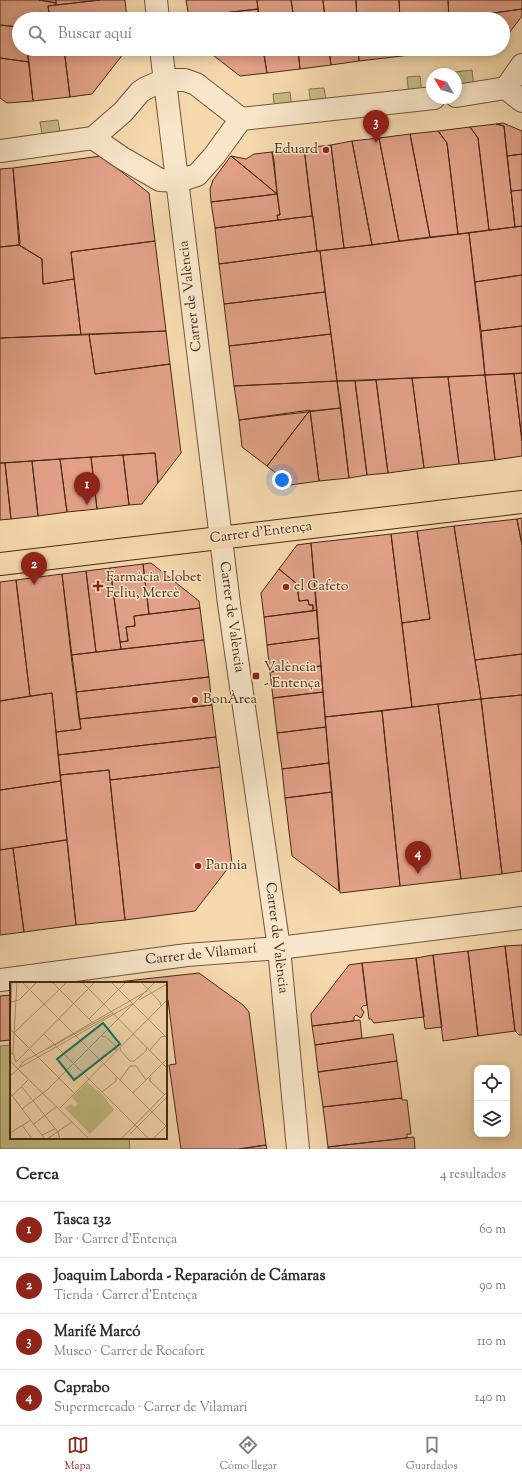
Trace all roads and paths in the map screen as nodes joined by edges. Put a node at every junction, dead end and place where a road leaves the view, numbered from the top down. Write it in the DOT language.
graph roads {
  1 [pos="156,0"];
  2 [pos="157,12"];
  3 [pos="162,56"];
  4 [pos="522,65"];
  5 [pos="165,80"];
  6 [pos="514,95"];
  7 [pos="462,96"];
  8 [pos="426,99"];
  9 [pos="241,119"];
  10 [pos="93,138"];
  11 [pos="0,151"];
  12 [pos="178,181"];
  13 [pos="522,502"];
  14 [pos="220,538"];
  15 [pos="0,564"];
  16 [pos="522,918"];
  17 [pos="279,948"];
  18 [pos="0,980"];
  19 [pos="298,1149"];
  1 -- 2 [label="street"];
  3 -- 5 [label="street, Carrer de València"];
  4 -- 6 [label="street"];
  5 -- 9 [label="street"];
  5 -- 10 [label="street"];
  5 -- 12 [label="street, Carrer de València"];
  6 -- 7 [label="street"];
  8 -- 9 [label="street"];
  9 -- 12 [label="street"];
  10 -- 11 [label="street"];
  10 -- 12 [label="street"];
  12 -- 14 [label="street, Carrer de València"];
  13 -- 14 [label="main road, Carrer d'Entença"];
  14 -- 15 [label="main road, Carrer d'Entença"];
  14 -- 17 [label="street, Carrer de València"];
  16 -- 17 [label="street, Carrer de Vilamarí"];
  17 -- 18 [label="street, Carrer de Vilamarí"];
  17 -- 19 [label="street, Carrer de València"];
}
